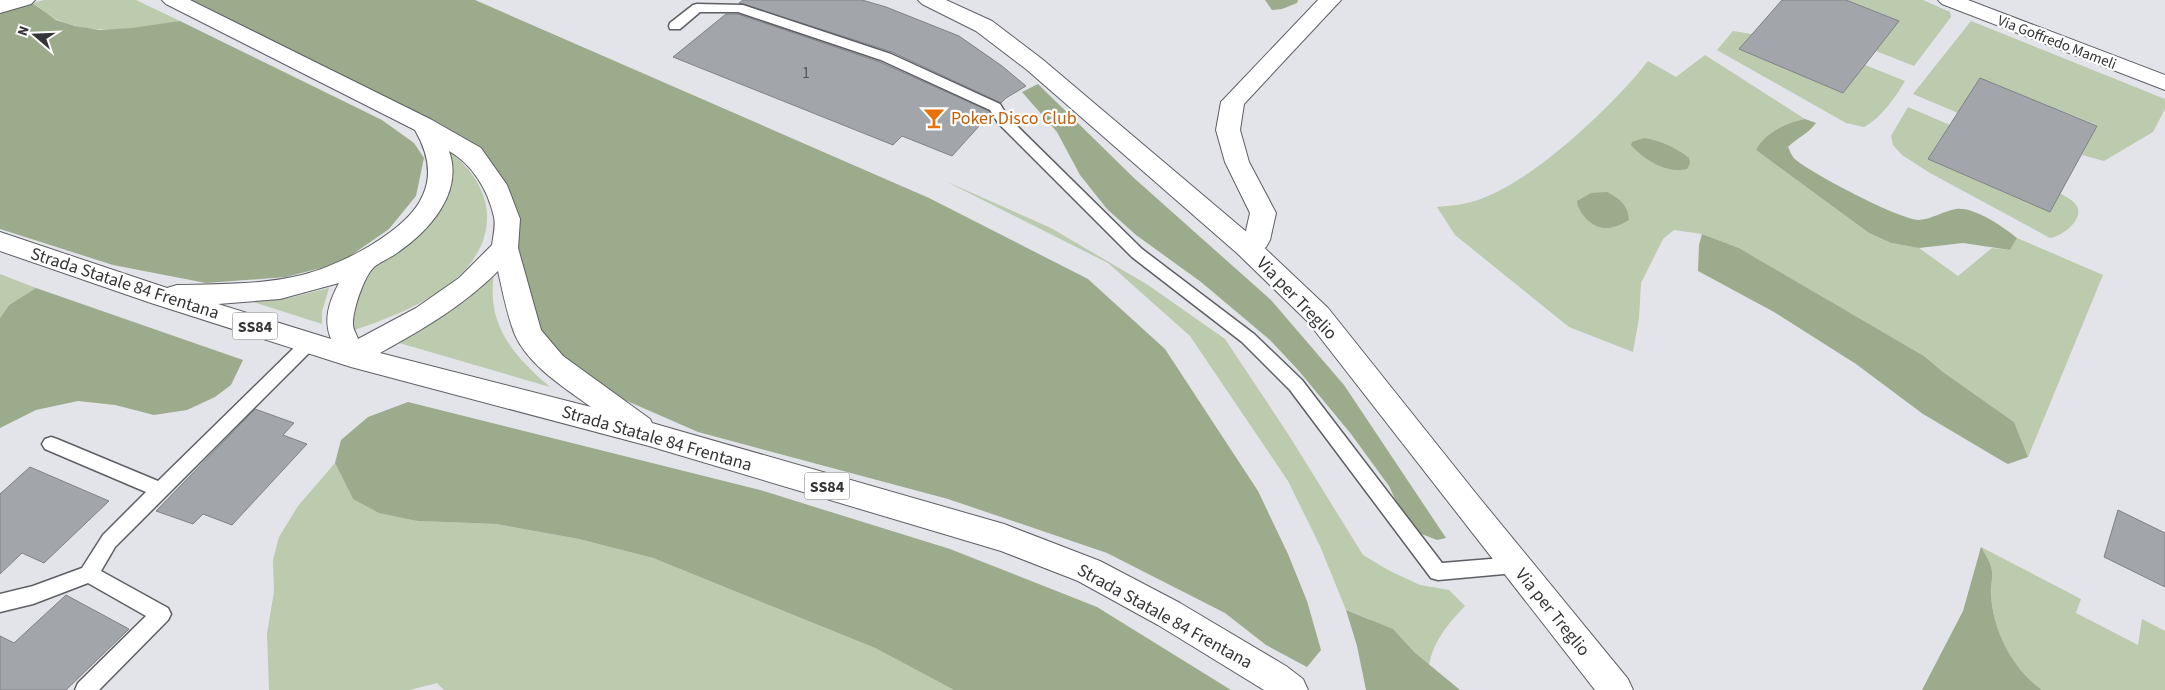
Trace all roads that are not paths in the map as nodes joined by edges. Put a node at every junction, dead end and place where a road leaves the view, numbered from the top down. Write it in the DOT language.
graph roads {
  1 [pos="24,0"];
  2 [pos="173,0"];
  3 [pos="930,0"];
  4 [pos="1330,0"];
  5 [pos="1949,0"];
  6 [pos="0,7"];
  7 [pos="675,26"];
  8 [pos="2165,83"];
  9 [pos="424,125"];
  10 [pos="0,241"];
  11 [pos="1247,247"];
  12 [pos="505,248"];
  13 [pos="363,262"];
  14 [pos="160,296"];
  15 [pos="308,343"];
  16 [pos="351,356"];
  17 [pos="649,434"];
  18 [pos="50,444"];
  19 [pos="160,490"];
  20 [pos="1515,565"];
  21 [pos="89,574"];
  22 [pos="0,603"];
  23 [pos="85,690"];
  24 [pos="1291,690"];
  25 [pos="1616,690"];
  1 -- 6 [label="main road"];
  2 -- 9 [label="main road"];
  3 -- 11 [label="main road, Via per Treglio"];
  4 -- 11 [label="main road"];
  5 -- 8 [label="main road, Via Goffredo Mameli"];
  7 -- 20 [label="lane"];
  9 -- 12 [label="main road"];
  9 -- 13 [label="main road"];
  10 -- 14 [label="main road, Strada Statale 84 Frentana / SS84"];
  11 -- 20 [label="main road, Via per Treglio"];
  12 -- 16 [label="main road"];
  12 -- 17 [label="main road"];
  13 -- 14 [label="main road"];
  13 -- 16 [label="main road"];
  14 -- 15 [label="main road, Strada Statale 84 Frentana / SS84"];
  15 -- 16 [label="main road, Strada Statale 84 Frentana / SS84"];
  15 -- 19 [label="lane"];
  16 -- 17 [label="main road, Strada Statale 84 Frentana / SS84"];
  17 -- 24 [label="main road, Strada Statale 84 Frentana / SS84"];
  18 -- 19 [label="lane"];
  19 -- 21 [label="lane"];
  20 -- 25 [label="main road, Via per Treglio"];
  21 -- 22 [label="lane"];
  21 -- 23 [label="lane"];
}
